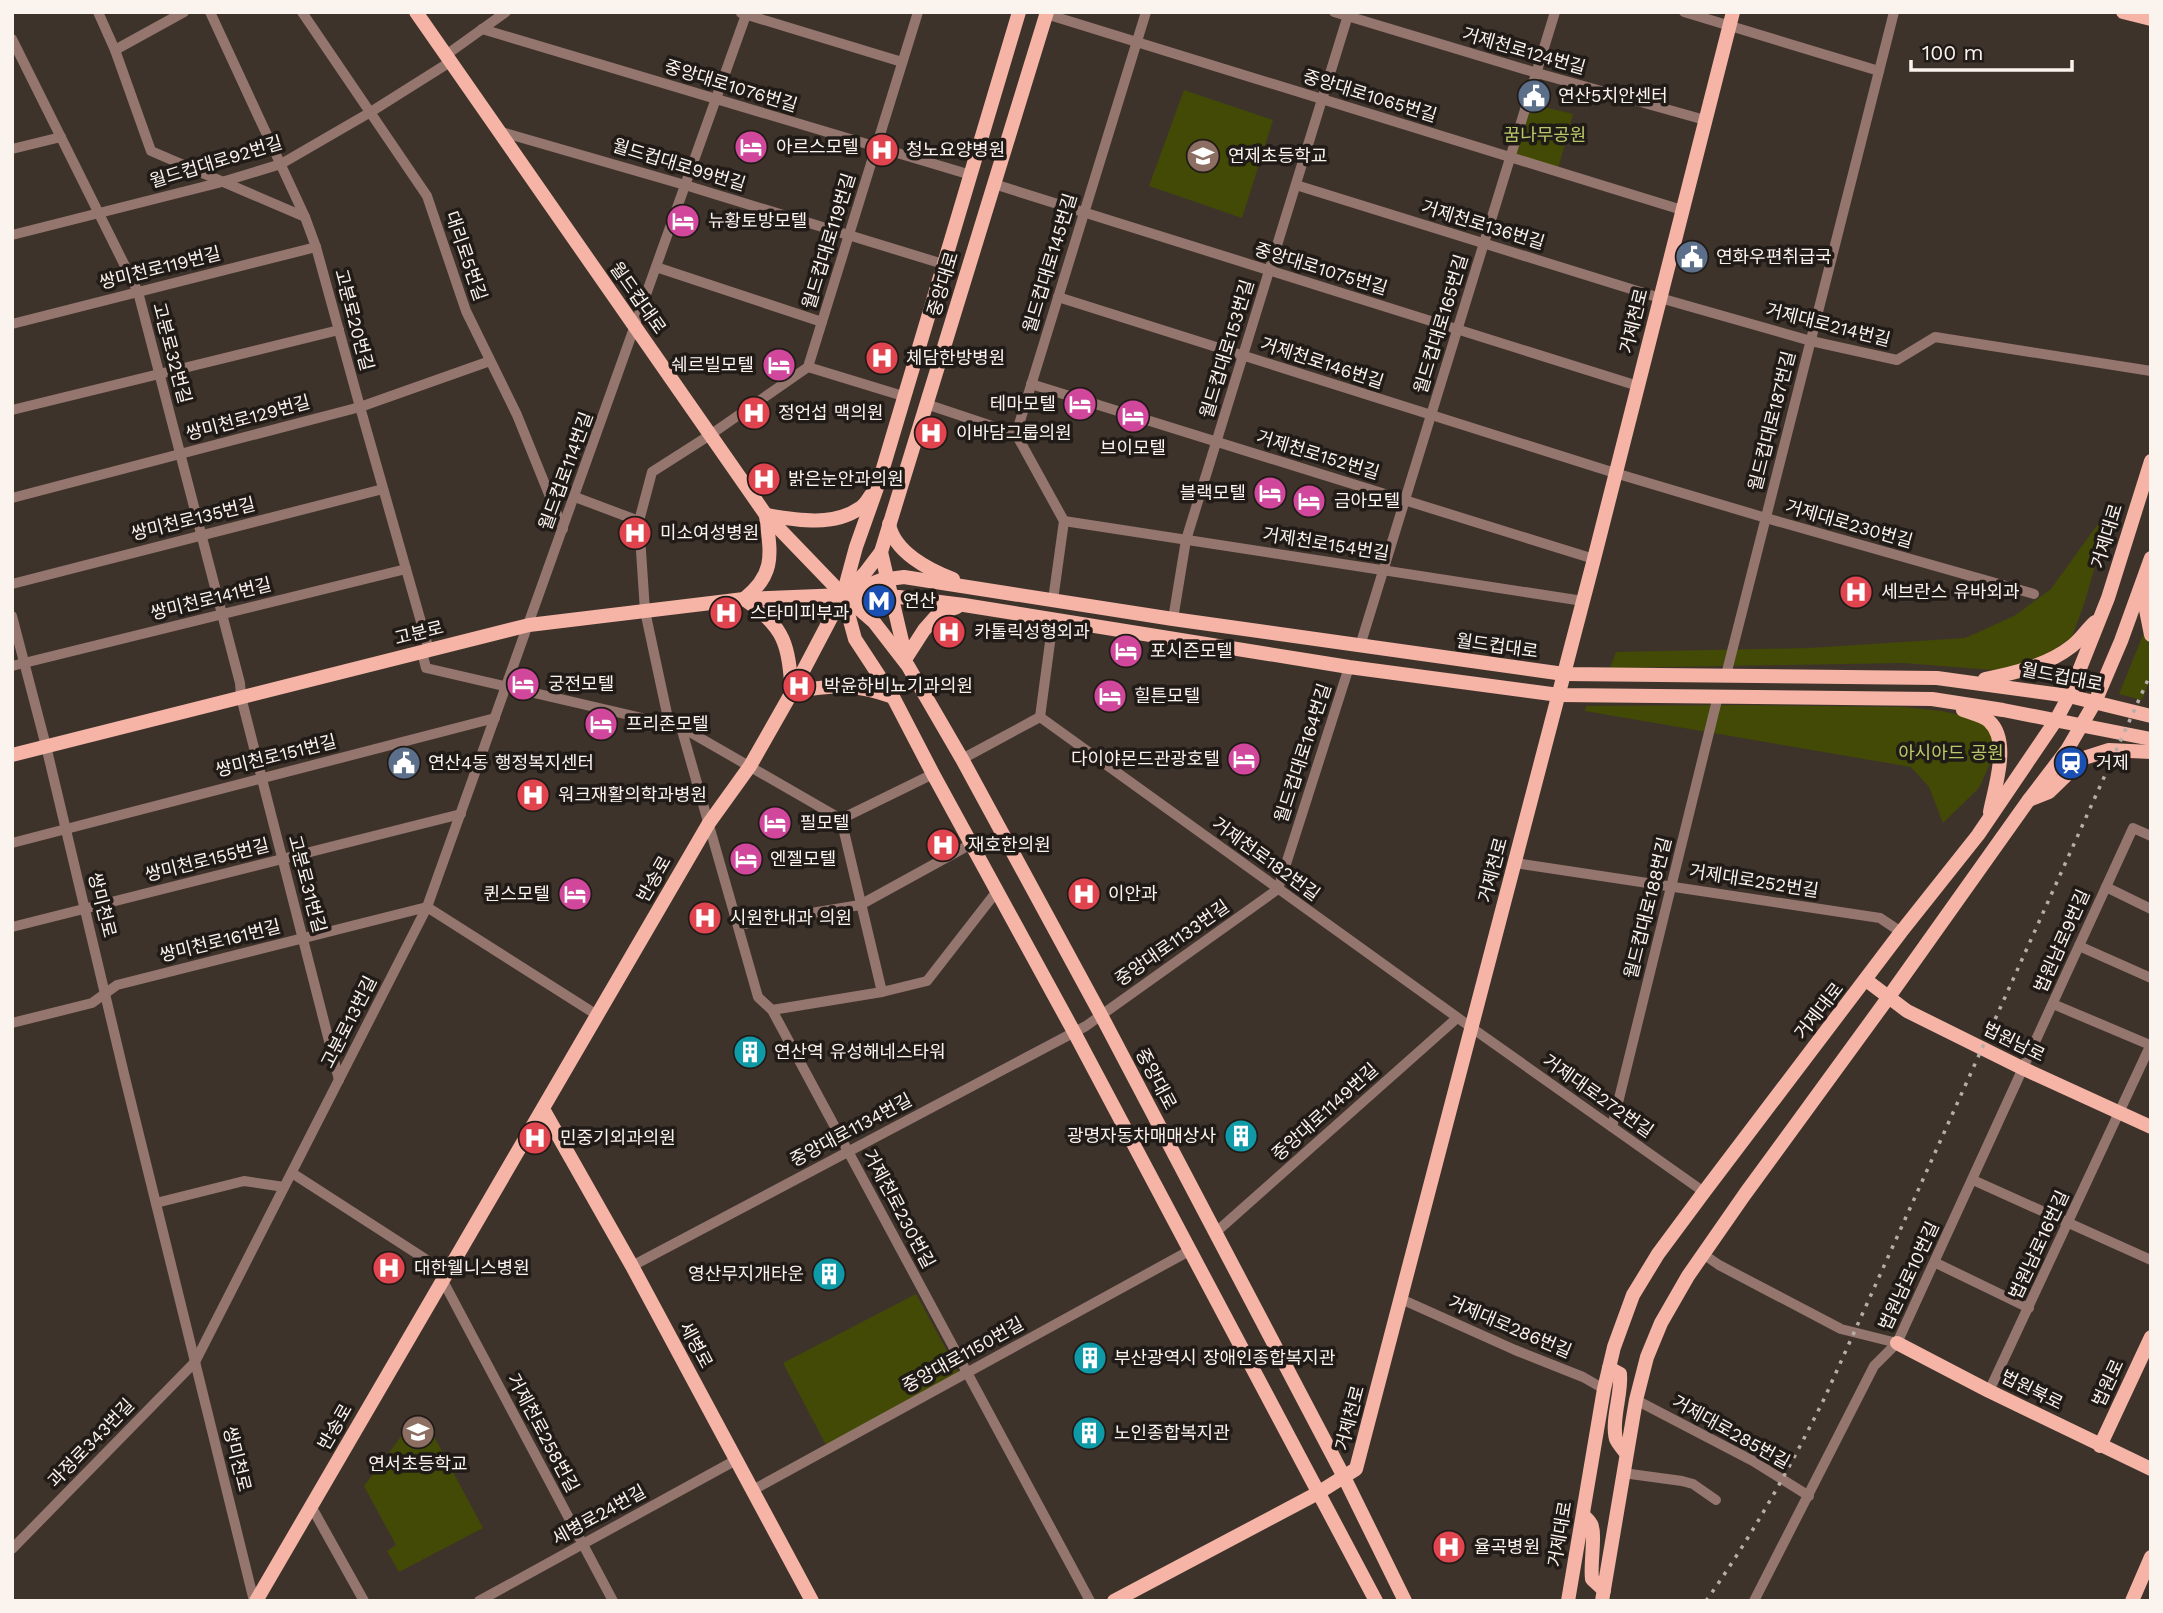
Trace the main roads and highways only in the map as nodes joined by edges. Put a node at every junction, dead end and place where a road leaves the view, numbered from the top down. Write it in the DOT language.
graph roads {
  1 [pos="416,12"];
  2 [pos="1019,12"];
  3 [pos="2123,12"];
  4 [pos="1047,13"];
  5 [pos="1731,19"];
  6 [pos="2151,19"];
  7 [pos="2151,460"];
  8 [pos="878,485"];
  9 [pos="766,515"];
  10 [pos="889,524"];
  11 [pos="881,552"];
  12 [pos="2151,558"];
  13 [pos="2151,568"];
  14 [pos="887,579"];
  15 [pos="977,589"];
  16 [pos="843,595"];
  17 [pos="891,597"];
  18 [pos="744,599"];
  19 [pos="964,605"];
  20 [pos="2102,613"];
  21 [pos="2151,635"];
  22 [pos="907,662"];
  23 [pos="1564,674"];
  24 [pos="1971,681"];
  25 [pos="792,692"];
  26 [pos="1559,695"];
  27 [pos="2069,696"];
  28 [pos="893,697"];
  29 [pos="1932,699"];
  30 [pos="2095,702"];
  31 [pos="2151,716"];
  32 [pos="2056,720"];
  33 [pos="2082,725"];
  34 [pos="2151,739"];
  35 [pos="2151,752"];
  36 [pos="12,755"];
  37 [pos="2028,801"];
  38 [pos="1989,818"];
  39 [pos="1866,980"];
  40 [pos="1888,998"];
  41 [pos="543,1109"];
  42 [pos="2151,1127"];
  43 [pos="2151,1337"];
  44 [pos="1898,1343"];
  45 [pos="1609,1368"];
  46 [pos="2101,1446"];
  47 [pos="1626,1453"];
  48 [pos="2151,1469"];
  49 [pos="1344,1477"];
  50 [pos="1318,1493"];
  51 [pos="1583,1515"];
  52 [pos="2151,1557"];
  53 [pos="1603,1595"];
  54 [pos="1131,1597"];
  55 [pos="255,1601"];
  56 [pos="812,1601"];
  57 [pos="1114,1601"];
  58 [pos="1376,1601"];
  59 [pos="1405,1601"];
  60 [pos="1567,1601"];
  61 [pos="2132,1601"];
  1 -- 9 [label="main road, 월드컵대로"];
  2 -- 8 [label="main road, 중앙대로"];
  3 -- 6 [label="main road"];
  4 -- 10 [label="main road, 중앙대로"];
  5 -- 23 [label="main road, 거제천로"];
  7 -- 20 [label="main road, 거제대로"];
  8 -- 9 [label="main road"];
  8 -- 16 [label="main road, 중앙대로"];
  9 -- 16 [label="main road, 월드컵대로"];
  9 -- 18 [label="main road"];
  10 -- 11 [label="main road, 중앙대로"];
  10 -- 15 [label="main road"];
  11 -- 14 [label="main road"];
  11 -- 16 [label="main road, 중앙대로"];
  12 -- 30 [label="main road"];
  13 -- 21 [label="main road"];
  14 -- 15 [label="main road, 월드컵대로"];
  14 -- 16 [label="main road, 월드컵대로"];
  14 -- 17 [label="main road"];
  15 -- 23 [label="main road, 월드컵대로"];
  16 -- 17 [label="main road"];
  16 -- 18 [label="main road, 고분로"];
  16 -- 22 [label="main road, 중앙대로"];
  16 -- 25 [label="main road, 반송로"];
  16 -- 28 [label="main road"];
  17 -- 19 [label="main road"];
  17 -- 22 [label="main road"];
  18 -- 25 [label="main road"];
  18 -- 36 [label="main road, 고분로"];
  19 -- 22 [label="main road"];
  19 -- 26 [label="main road"];
  20 -- 24 [label="main road"];
  20 -- 27 [label="main road, 거제대로"];
  22 -- 49 [label="main road, 중앙대로"];
  23 -- 24 [label="main road, 월드컵대로"];
  23 -- 26 [label="main road, 거제천로"];
  24 -- 27 [label="main road, 월드컵대로"];
  25 -- 28 [label="main road"];
  25 -- 41 [label="main road, 반송로"];
  26 -- 29 [label="main road"];
  26 -- 49 [label="main road, 거제천로"];
  27 -- 30 [label="main road, 월드컵대로"];
  27 -- 32 [label="main road, 거제대로"];
  28 -- 50 [label="main road"];
  29 -- 32 [label="main road"];
  29 -- 38 [label="main road"];
  30 -- 31 [label="main road, 월드컵대로"];
  30 -- 33 [label="main road"];
  32 -- 33 [label="main road"];
  32 -- 38 [label="main road, 거제대로"];
  33 -- 34 [label="main road"];
  33 -- 37 [label="main road"];
  35 -- 37 [label="main road"];
  37 -- 40 [label="main road"];
  38 -- 39 [label="main road, 거제대로"];
  39 -- 40 [label="main road, 법원남로"];
  39 -- 45 [label="main road, 거제대로"];
  40 -- 42 [label="main road, 법원남로"];
  40 -- 47 [label="main road"];
  41 -- 55 [label="main road, 반송로"];
  41 -- 56 [label="main road, 세병로"];
  43 -- 46 [label="main road, 법원로"];
  44 -- 46 [label="main road, 법원북로"];
  45 -- 47 [label="main road"];
  45 -- 51 [label="main road, 거제대로"];
  46 -- 48 [label="main road, 법원북로"];
  47 -- 53 [label="main road"];
  49 -- 50 [label="main road, 거제천로"];
  49 -- 59 [label="main road, 중앙대로"];
  50 -- 54 [label="main road, 거제천로"];
  50 -- 58 [label="main road"];
  51 -- 53 [label="main road"];
  51 -- 60 [label="main road, 거제대로"];
  52 -- 61 [label="main road"];
  54 -- 57 [label="main road, 거제천로"];
}
